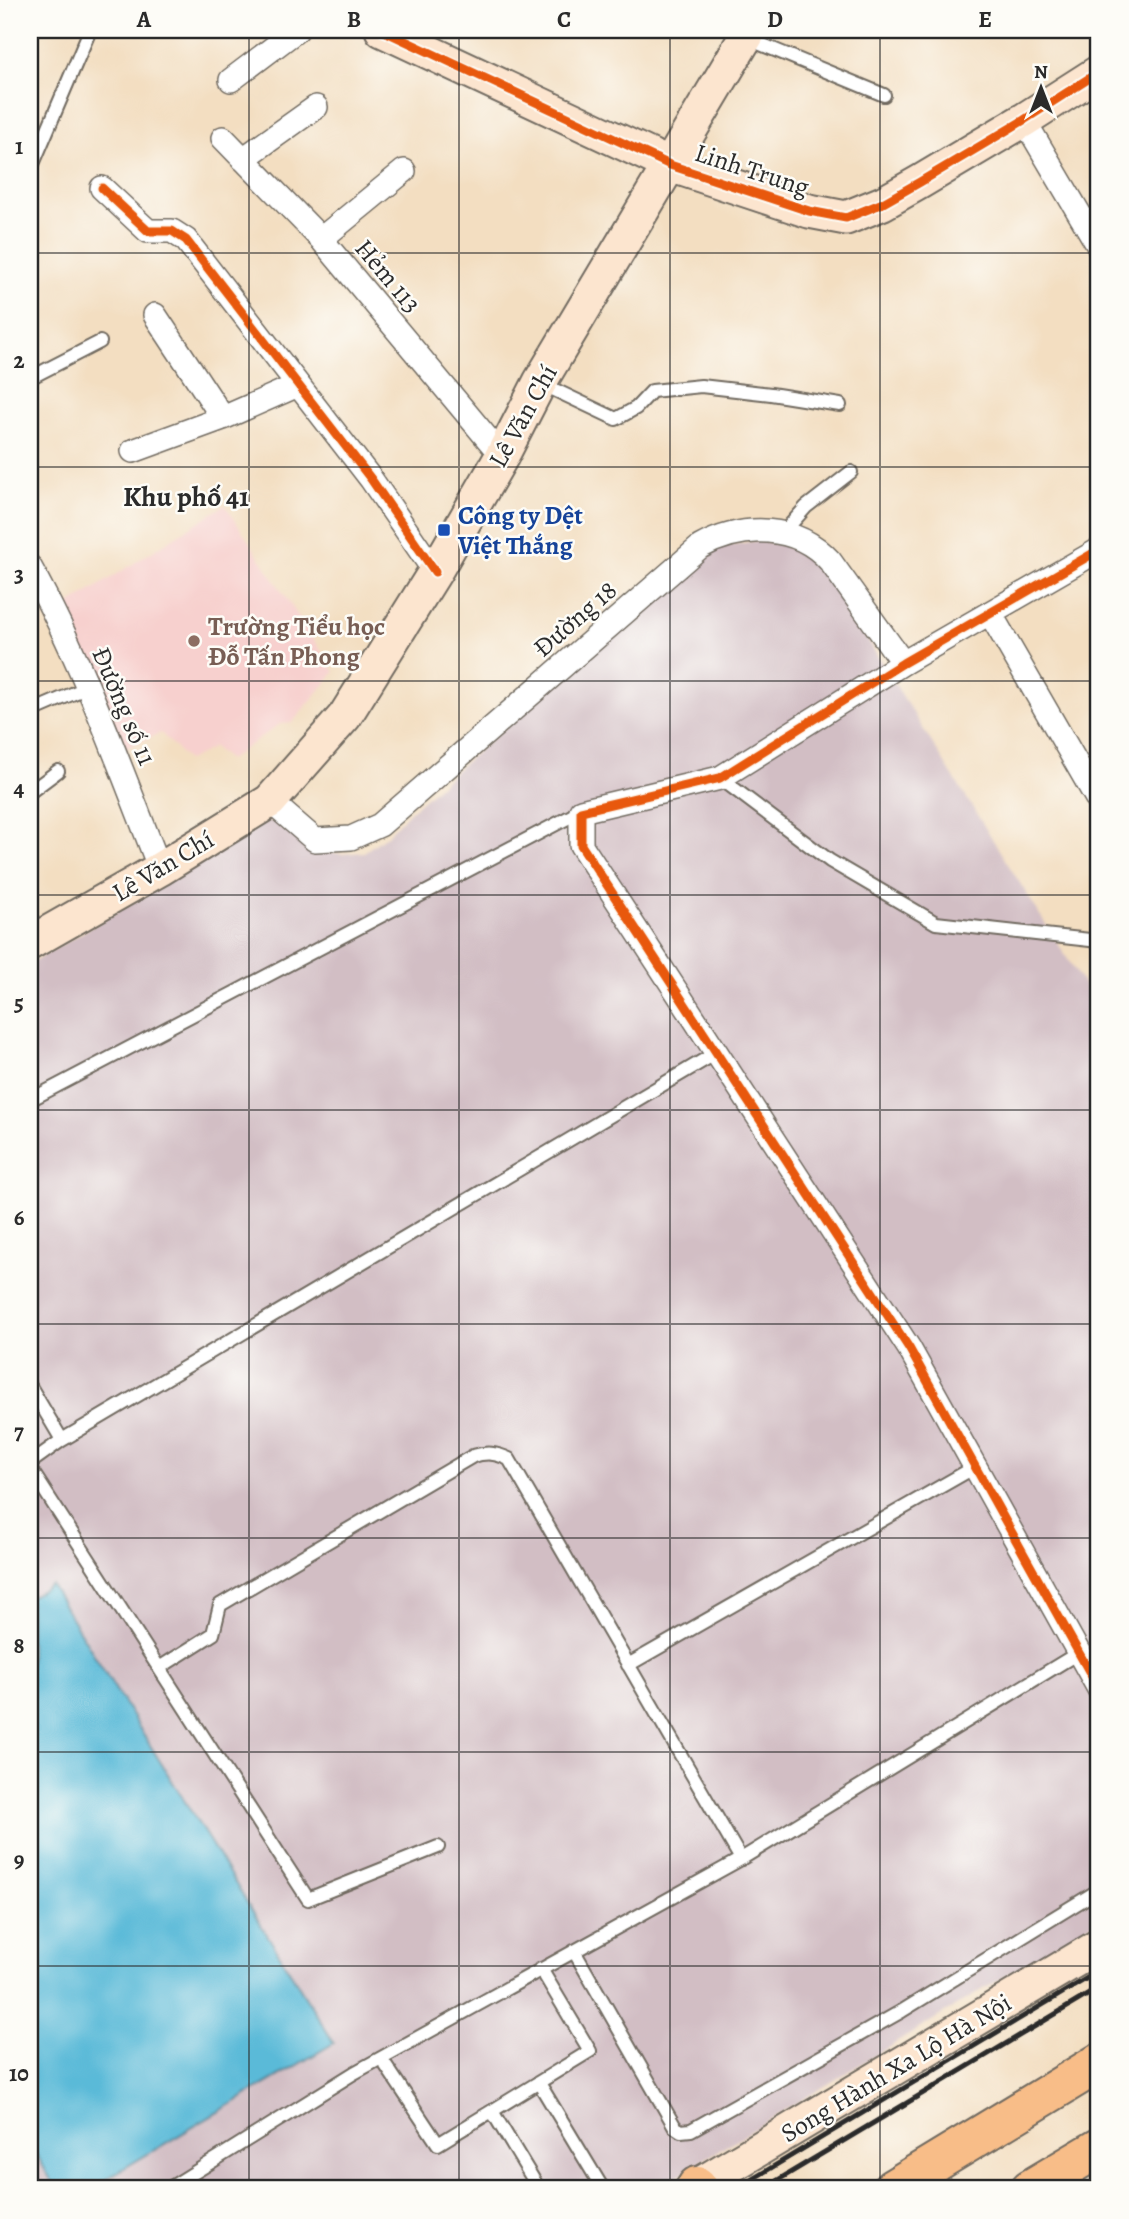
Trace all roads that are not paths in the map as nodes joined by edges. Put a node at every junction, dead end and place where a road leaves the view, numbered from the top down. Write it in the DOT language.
graph roads {
  1 [pos="90,30"];
  2 [pos="297,30"];
  3 [pos="382,30"];
  4 [pos="748,34"];
  5 [pos="1099,72"];
  6 [pos="231,80"];
  7 [pos="884,95"];
  8 [pos="316,107"];
  9 [pos="1024,120"];
  10 [pos="223,138"];
  11 [pos="243,159"];
  12 [pos="670,165"];
  13 [pos="30,171"];
  14 [pos="404,171"];
  15 [pos="102,188"];
  16 [pos="321,239"];
  17 [pos="1099,247"];
  18 [pos="155,315"];
  19 [pos="100,342"];
  20 [pos="30,378"];
  21 [pos="540,382"];
  22 [pos="298,385"];
  23 [pos="840,405"];
  24 [pos="223,418"];
  25 [pos="133,451"];
  26 [pos="502,456"];
  27 [pos="851,472"];
  28 [pos="783,533"];
  29 [pos="1099,550"];
  30 [pos="30,567"];
  31 [pos="435,572"];
  32 [pos="990,612"];
  33 [pos="902,663"];
  34 [pos="88,687"];
  35 [pos="30,712"];
  36 [pos="58,771"];
  37 [pos="720,778"];
  38 [pos="30,792"];
  39 [pos="271,800"];
  40 [pos="1099,802"];
  41 [pos="581,811"];
  42 [pos="160,869"];
  43 [pos="1099,941"];
  44 [pos="30,943"];
  45 [pos="716,1053"];
  46 [pos="30,1100"];
  47 [pos="30,1386"];
  48 [pos="62,1440"];
  49 [pos="30,1462"];
  50 [pos="975,1467"];
  51 [pos="30,1468"];
  52 [pos="1078,1653"];
  53 [pos="628,1665"];
  54 [pos="159,1668"];
  55 [pos="1099,1689"];
  56 [pos="438,1847"];
  57 [pos="741,1859"];
  58 [pos="1099,1891"];
  59 [pos="1099,1946"];
  60 [pos="574,1951"];
  61 [pos="541,1969"];
  62 [pos="381,2058"];
  63 [pos="1099,2063"];
  64 [pos="539,2083"];
  65 [pos="1099,2092"];
  66 [pos="492,2111"];
  67 [pos="1099,2148"];
  68 [pos="1099,2179"];
  69 [pos="696,2188"];
  70 [pos="168,2189"];
  71 [pos="539,2189"];
  72 [pos="604,2189"];
  73 [pos="892,2189"];
  74 [pos="941,2189"];
  75 [pos="1030,2189"];
  76 [pos="1081,2189"];
  1 -- 13 [label="lane"];
  2 -- 6 [label="street"];
  3 -- 12 [label="main road, Linh Trung"];
  4 -- 7 [label="lane"];
  4 -- 12 [label="main road, Lê Văn Chí"];
  5 -- 9 [label="main road, Linh Trung"];
  8 -- 11 [label="street"];
  9 -- 12 [label="main road, Linh Trung"];
  9 -- 17 [label="street"];
  10 -- 11 [label="street, Hẻm 113"];
  11 -- 16 [label="street, Hẻm 113"];
  12 -- 21 [label="main road, Lê Văn Chí"];
  14 -- 16 [label="street"];
  15 -- 22 [label="street"];
  16 -- 26 [label="street, Hẻm 113"];
  18 -- 24 [label="street"];
  19 -- 20 [label="lane"];
  21 -- 23 [label="lane"];
  21 -- 26 [label="main road, Lê Văn Chí"];
  22 -- 24 [label="street"];
  22 -- 31 [label="street"];
  24 -- 25 [label="street"];
  26 -- 31 [label="main road, Lê Văn Chí"];
  27 -- 28 [label="lane"];
  28 -- 33 [label="street, Đường 18"];
  28 -- 39 [label="street, Đường 18"];
  29 -- 32 [label="street"];
  30 -- 34 [label="street, Đường số 11"];
  31 -- 39 [label="main road, Lê Văn Chí"];
  32 -- 33 [label="street"];
  32 -- 40 [label="street"];
  33 -- 37 [label="street"];
  34 -- 35 [label="lane"];
  34 -- 42 [label="street, Đường số 11"];
  36 -- 38 [label="lane"];
  37 -- 41 [label="street"];
  37 -- 43 [label="lane"];
  39 -- 42 [label="main road, Lê Văn Chí"];
  41 -- 45 [label="street"];
  41 -- 46 [label="lane"];
  42 -- 44 [label="main road, Lê Văn Chí"];
  45 -- 48 [label="lane"];
  45 -- 50 [label="street"];
  47 -- 48 [label="lane"];
  48 -- 49 [label="lane"];
  50 -- 52 [label="street"];
  50 -- 53 [label="lane"];
  51 -- 54 [label="lane"];
  52 -- 55 [label="street"];
  52 -- 57 [label="lane"];
  53 -- 54 [label="lane"];
  53 -- 57 [label="lane"];
  54 -- 56 [label="lane"];
  57 -- 60 [label="lane"];
  58 -- 60 [label="lane"];
  59 -- 69 [label="main road, Song Hành Xa Lộ Hà Nội"];
  60 -- 61 [label="lane"];
  61 -- 62 [label="lane"];
  61 -- 64 [label="lane"];
  62 -- 66 [label="lane"];
  62 -- 70 [label="lane"];
  63 -- 73 [label="highway"];
  64 -- 66 [label="lane"];
  64 -- 72 [label="lane"];
  65 -- 74 [label="highway"];
  66 -- 71 [label="lane"];
  67 -- 75 [label="highway"];
  68 -- 76 [label="highway"];
}
